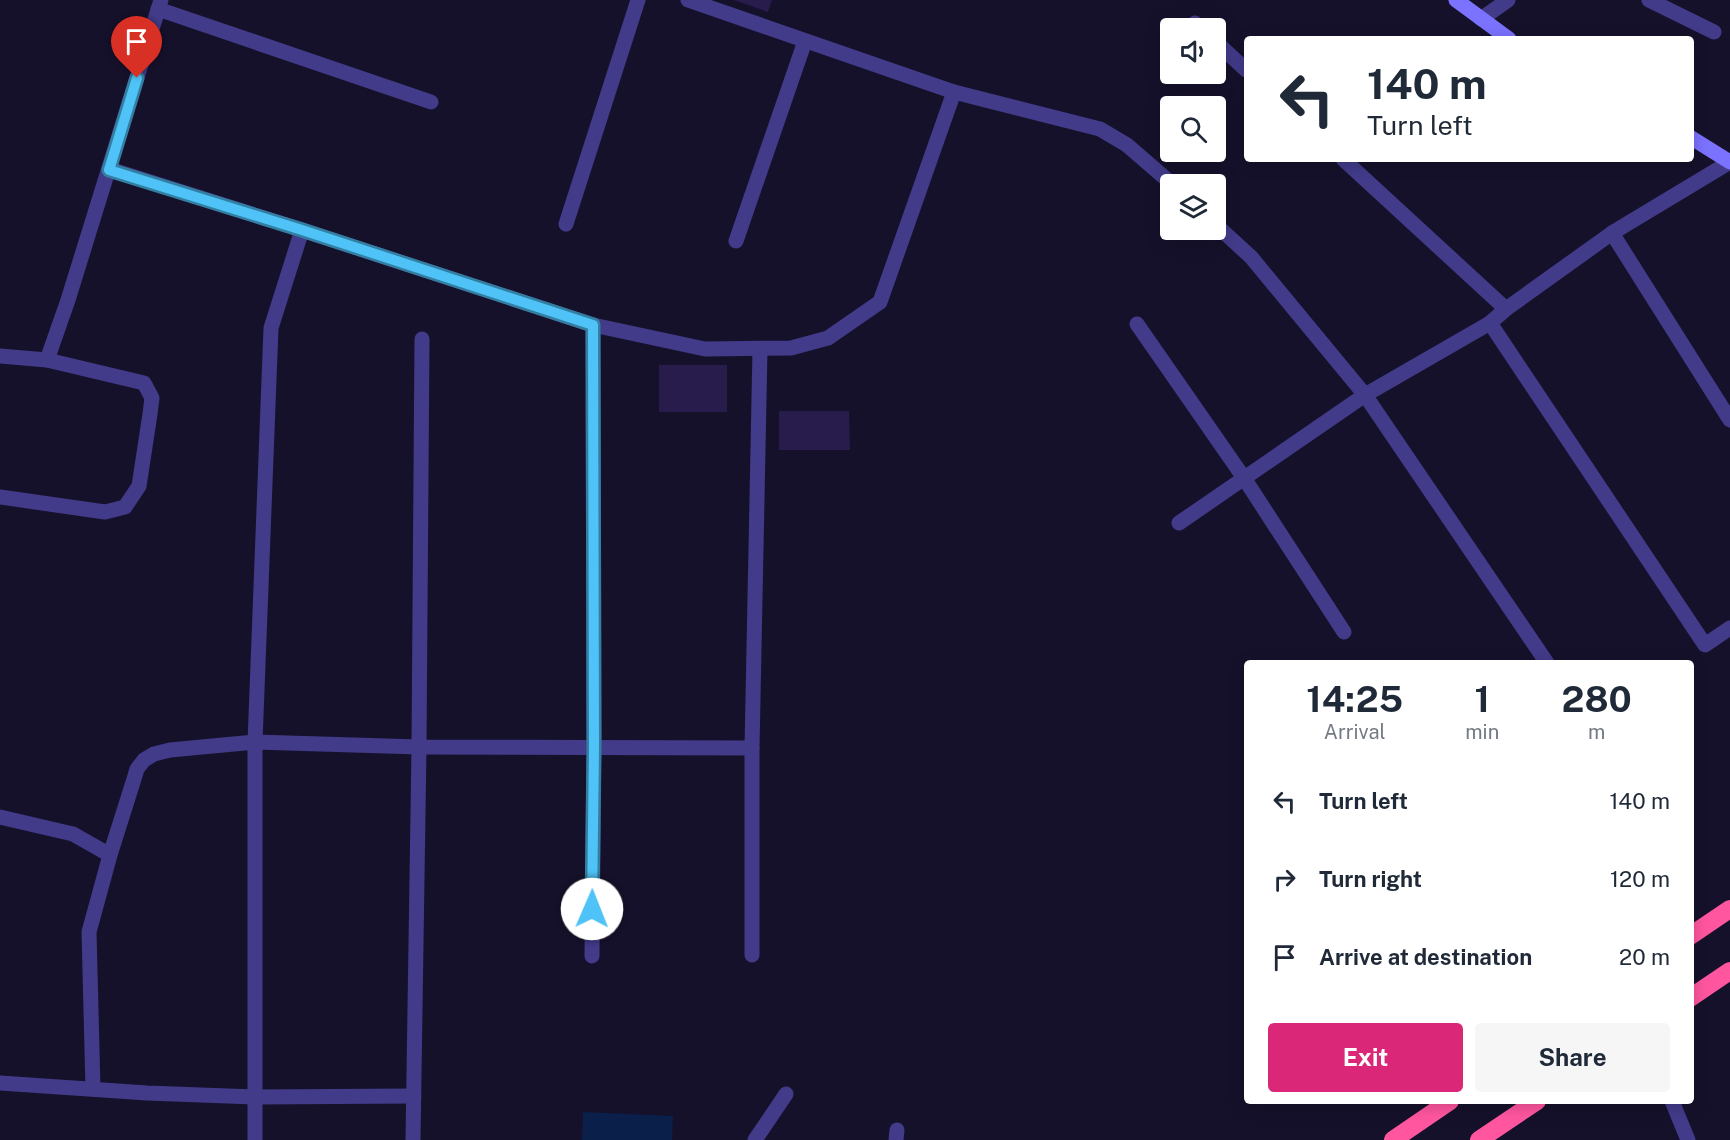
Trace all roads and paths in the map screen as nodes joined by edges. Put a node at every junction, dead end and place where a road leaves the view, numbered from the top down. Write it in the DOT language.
graph roads {
  1 [pos="638,0"];
  2 [pos="688,0"];
  3 [pos="1456,0"];
  4 [pos="1508,0"];
  5 [pos="1649,0"];
  6 [pos="159,5"];
  7 [pos="1481,19"];
  8 [pos="1714,32"];
  9 [pos="1505,36"];
  10 [pos="805,41"];
  11 [pos="1226,51"];
  12 [pos="1244,68"];
  13 [pos="954,92"];
  14 [pos="431,102"];
  15 [pos="1694,139"];
  16 [pos="1346,162"];
  17 [pos="1730,162"];
  18 [pos="109,170"];
  19 [pos="1161,174"];
  20 [pos="566,224"];
  21 [pos="302,230"];
  22 [pos="1612,233"];
  23 [pos="1226,234"];
  24 [pos="736,241"];
  25 [pos="1506,309"];
  26 [pos="1491,323"];
  27 [pos="1137,324"];
  28 [pos="593,325"];
  29 [pos="422,339"];
  30 [pos="760,349"];
  31 [pos="0,356"];
  32 [pos="47,360"];
  33 [pos="1365,395"];
  34 [pos="1730,420"];
  35 [pos="1244,478"];
  36 [pos="0,497"];
  37 [pos="1179,523"];
  38 [pos="1730,628"];
  39 [pos="1344,632"];
  40 [pos="1545,660"];
  41 [pos="255,742"];
  42 [pos="419,747"];
  43 [pos="594,747"];
  44 [pos="752,748"];
  45 [pos="0,817"];
  46 [pos="110,855"];
  47 [pos="1730,909"];
  48 [pos="1694,933"];
  49 [pos="752,955"];
  50 [pos="592,956"];
  51 [pos="1730,971"];
  52 [pos="1694,995"];
  53 [pos="0,1083"];
  54 [pos="93,1089"];
  55 [pos="786,1094"];
  56 [pos="414,1096"];
  57 [pos="255,1097"];
  58 [pos="1446,1104"];
  59 [pos="1533,1104"];
  60 [pos="1673,1104"];
  61 [pos="255,1140"];
  62 [pos="413,1140"];
  63 [pos="755,1140"];
  64 [pos="1393,1140"];
  65 [pos="1479,1140"];
  66 [pos="1688,1140"];
  1 -- 20 [label="street"];
  2 -- 10 [label="street"];
  3 -- 7 [label="street"];
  4 -- 7 [label="street"];
  5 -- 8 [label="street"];
  6 -- 14 [label="street"];
  6 -- 18 [label="street"];
  7 -- 9 [label="street"];
  10 -- 13 [label="street"];
  10 -- 24 [label="street"];
  11 -- 12 [label="street"];
  13 -- 19 [label="street"];
  13 -- 30 [label="street"];
  15 -- 17 [label="street"];
  16 -- 25 [label="street"];
  17 -- 22 [label="street"];
  18 -- 21 [label="street"];
  18 -- 32 [label="street"];
  21 -- 28 [label="street"];
  21 -- 41 [label="street"];
  22 -- 25 [label="street"];
  22 -- 34 [label="street"];
  23 -- 33 [label="street"];
  25 -- 26 [label="street"];
  26 -- 33 [label="street"];
  26 -- 38 [label="street"];
  27 -- 35 [label="street"];
  28 -- 30 [label="street"];
  28 -- 43 [label="street"];
  29 -- 42 [label="street"];
  30 -- 44 [label="street"];
  31 -- 32 [label="street"];
  32 -- 36 [label="street"];
  33 -- 35 [label="street"];
  33 -- 40 [label="street"];
  35 -- 37 [label="street"];
  35 -- 39 [label="street"];
  41 -- 42 [label="street"];
  41 -- 46 [label="street"];
  41 -- 57 [label="street"];
  42 -- 43 [label="street"];
  42 -- 56 [label="street"];
  43 -- 44 [label="street"];
  43 -- 50 [label="street"];
  44 -- 49 [label="street"];
  45 -- 46 [label="street"];
  46 -- 54 [label="street"];
  47 -- 48 [label="highway"];
  51 -- 52 [label="highway"];
  53 -- 54 [label="street"];
  54 -- 57 [label="street"];
  55 -- 63 [label="street"];
  56 -- 57 [label="street"];
  56 -- 62 [label="street"];
  57 -- 61 [label="street"];
  58 -- 64 [label="highway"];
  59 -- 65 [label="highway"];
  60 -- 66 [label="street"];
}
